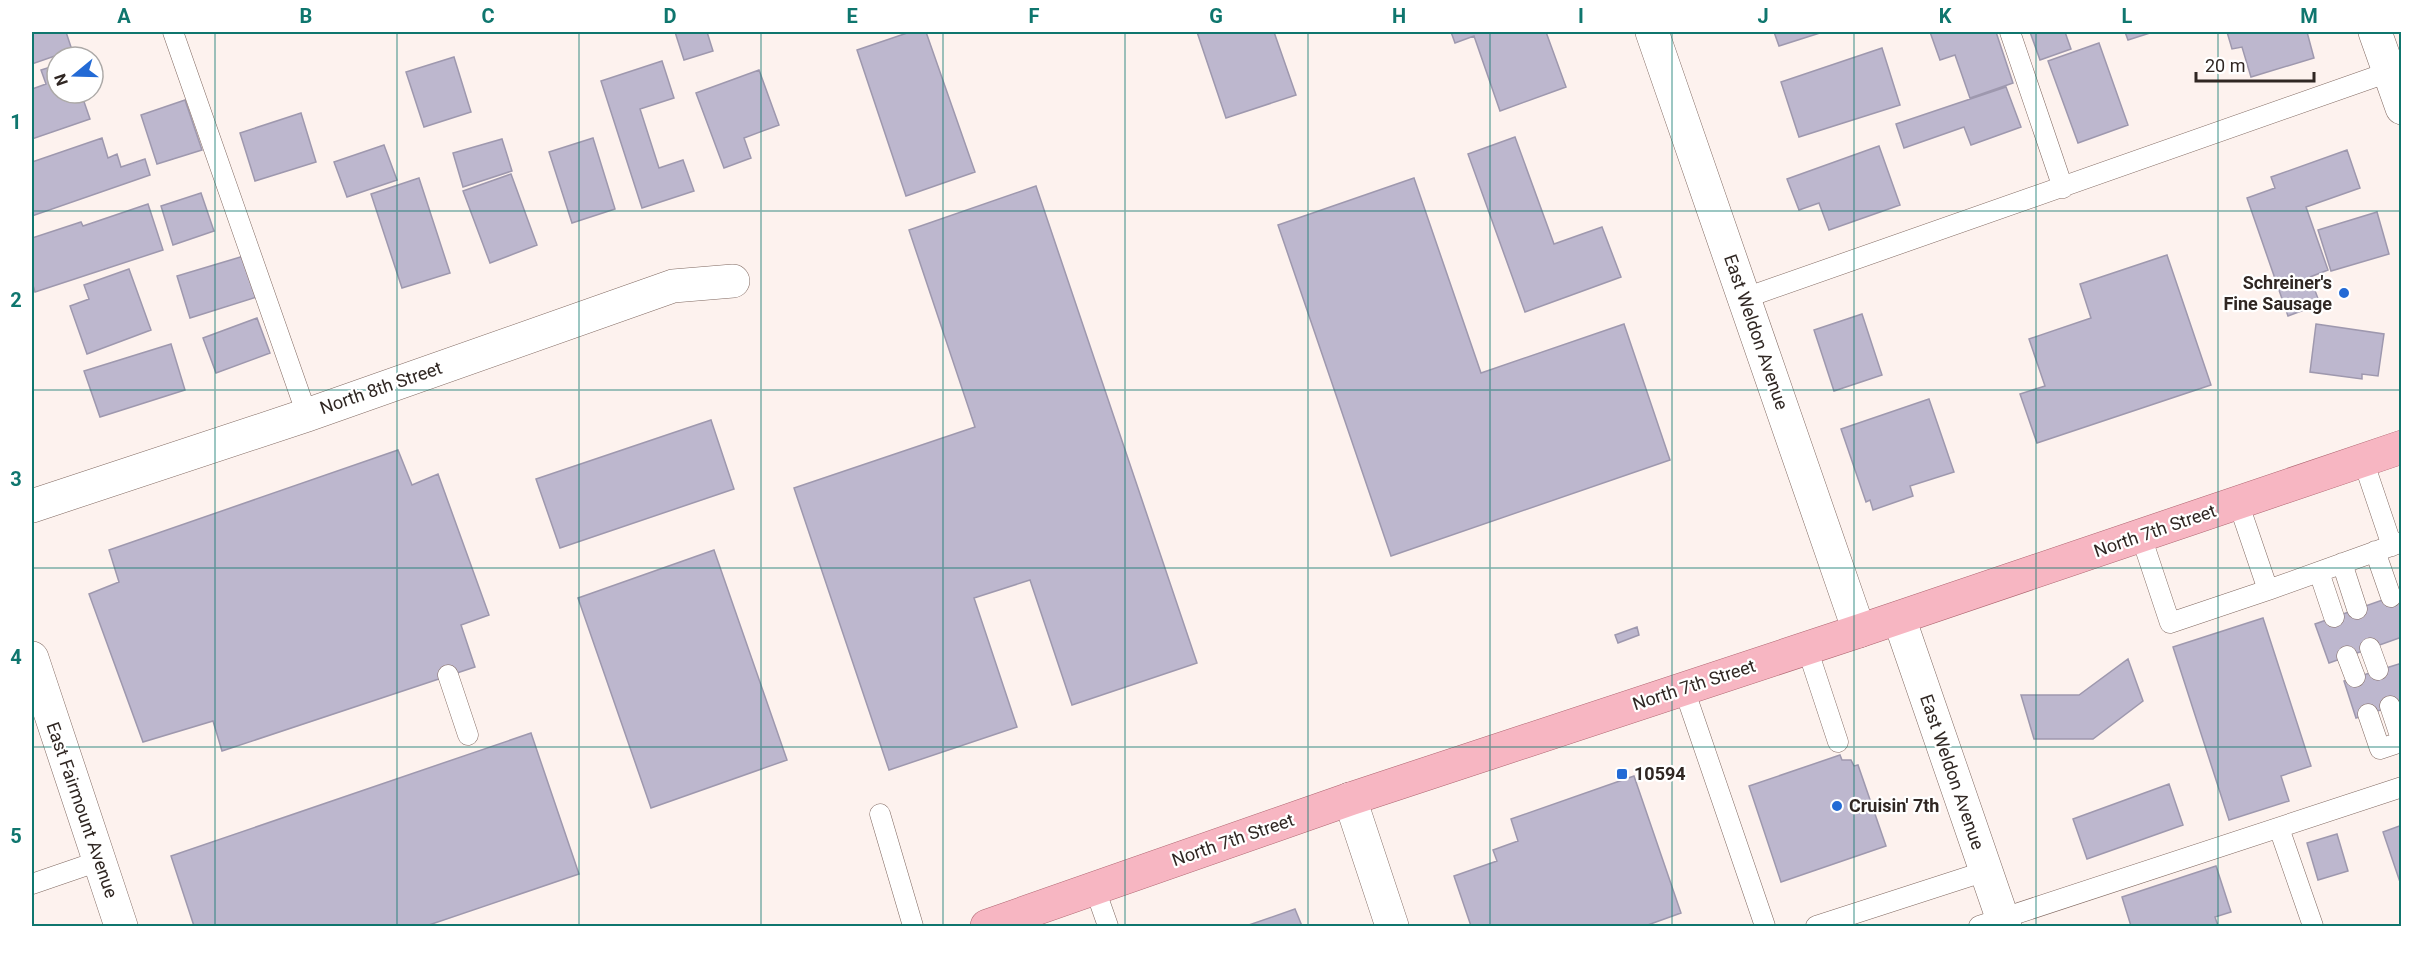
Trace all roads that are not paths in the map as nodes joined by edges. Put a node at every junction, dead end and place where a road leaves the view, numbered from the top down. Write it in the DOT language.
graph roads {
  1 [pos="173,32"];
  2 [pos="1652,32"];
  3 [pos="2010,32"];
  4 [pos="2375,32"];
  5 [pos="2389,72"];
  6 [pos="2402,108"];
  7 [pos="2063,188"];
  8 [pos="733,281"];
  9 [pos="1745,298"];
  10 [pos="307,415"];
  11 [pos="2402,447"];
  12 [pos="2363,460"];
  13 [pos="2238,502"];
  14 [pos="32,506"];
  15 [pos="2141,536"];
  16 [pos="2390,546"];
  17 [pos="2342,563"];
  18 [pos="2319,572"];
  19 [pos="2268,590"];
  20 [pos="2391,597"];
  21 [pos="2357,609"];
  22 [pos="2334,617"];
  23 [pos="1899,618"];
  24 [pos="1859,631"];
  25 [pos="1807,648"];
  26 [pos="2370,648"];
  27 [pos="2347,656"];
  28 [pos="32,658"];
  29 [pos="2378,670"];
  30 [pos="448,675"];
  31 [pos="2355,678"];
  32 [pos="1684,689"];
  33 [pos="2390,706"];
  34 [pos="2368,714"];
  35 [pos="468,735"];
  36 [pos="1838,742"];
  37 [pos="2401,742"];
  38 [pos="2402,787"];
  39 [pos="1350,799"];
  40 [pos="880,814"];
  41 [pos="2279,828"];
  42 [pos="99,861"];
  43 [pos="1986,871"];
  44 [pos="32,884"];
  45 [pos="1095,889"];
  46 [pos="1995,924"];
  47 [pos="122,927"];
  48 [pos="913,927"];
  49 [pos="987,927"];
  50 [pos="1108,927"];
  51 [pos="1392,927"];
  52 [pos="1765,927"];
  53 [pos="1816,927"];
  54 [pos="2313,927"];
  1 -- 10 [label="lane"];
  2 -- 9 [label="street, East Weldon Avenue"];
  3 -- 7 [label="lane"];
  4 -- 5 [label="street"];
  5 -- 6 [label="street"];
  5 -- 7 [label="lane"];
  7 -- 9 [label="lane"];
  8 -- 10 [label="street, North 8th Street"];
  9 -- 24 [label="street, East Weldon Avenue"];
  10 -- 14 [label="street, North 8th Street"];
  11 -- 12 [label="main road, North 7th Street"];
  12 -- 13 [label="main road, North 7th Street"];
  12 -- 16 [label="lane"];
  13 -- 15 [label="main road, North 7th Street"];
  13 -- 19 [label="lane"];
  15 -- 19 [label="lane"];
  15 -- 23 [label="main road, North 7th Street"];
  16 -- 17 [label="lane"];
  16 -- 20 [label="lane"];
  17 -- 18 [label="lane"];
  17 -- 21 [label="lane"];
  18 -- 19 [label="lane"];
  18 -- 22 [label="lane"];
  23 -- 24 [label="main road, North 7th Street"];
  23 -- 43 [label="street, East Weldon Avenue"];
  24 -- 25 [label="main road, North 7th Street"];
  25 -- 32 [label="main road, North 7th Street"];
  25 -- 36 [label="lane"];
  26 -- 29 [label="lane"];
  27 -- 31 [label="lane"];
  28 -- 42 [label="street, East Fairmount Avenue"];
  30 -- 35 [label="lane"];
  32 -- 39 [label="main road, North 7th Street"];
  32 -- 52 [label="lane"];
  33 -- 37 [label="lane"];
  34 -- 37 [label="lane"];
  38 -- 41 [label="lane"];
  39 -- 45 [label="main road, North 7th Street"];
  39 -- 51 [label="street"];
  40 -- 48 [label="lane"];
  41 -- 46 [label="lane"];
  41 -- 54 [label="lane"];
  42 -- 44 [label="lane"];
  42 -- 47 [label="street, East Fairmount Avenue"];
  43 -- 46 [label="street, East Weldon Avenue"];
  43 -- 53 [label="lane"];
  45 -- 49 [label="main road, North 7th Street"];
  45 -- 50 [label="lane"];
}
